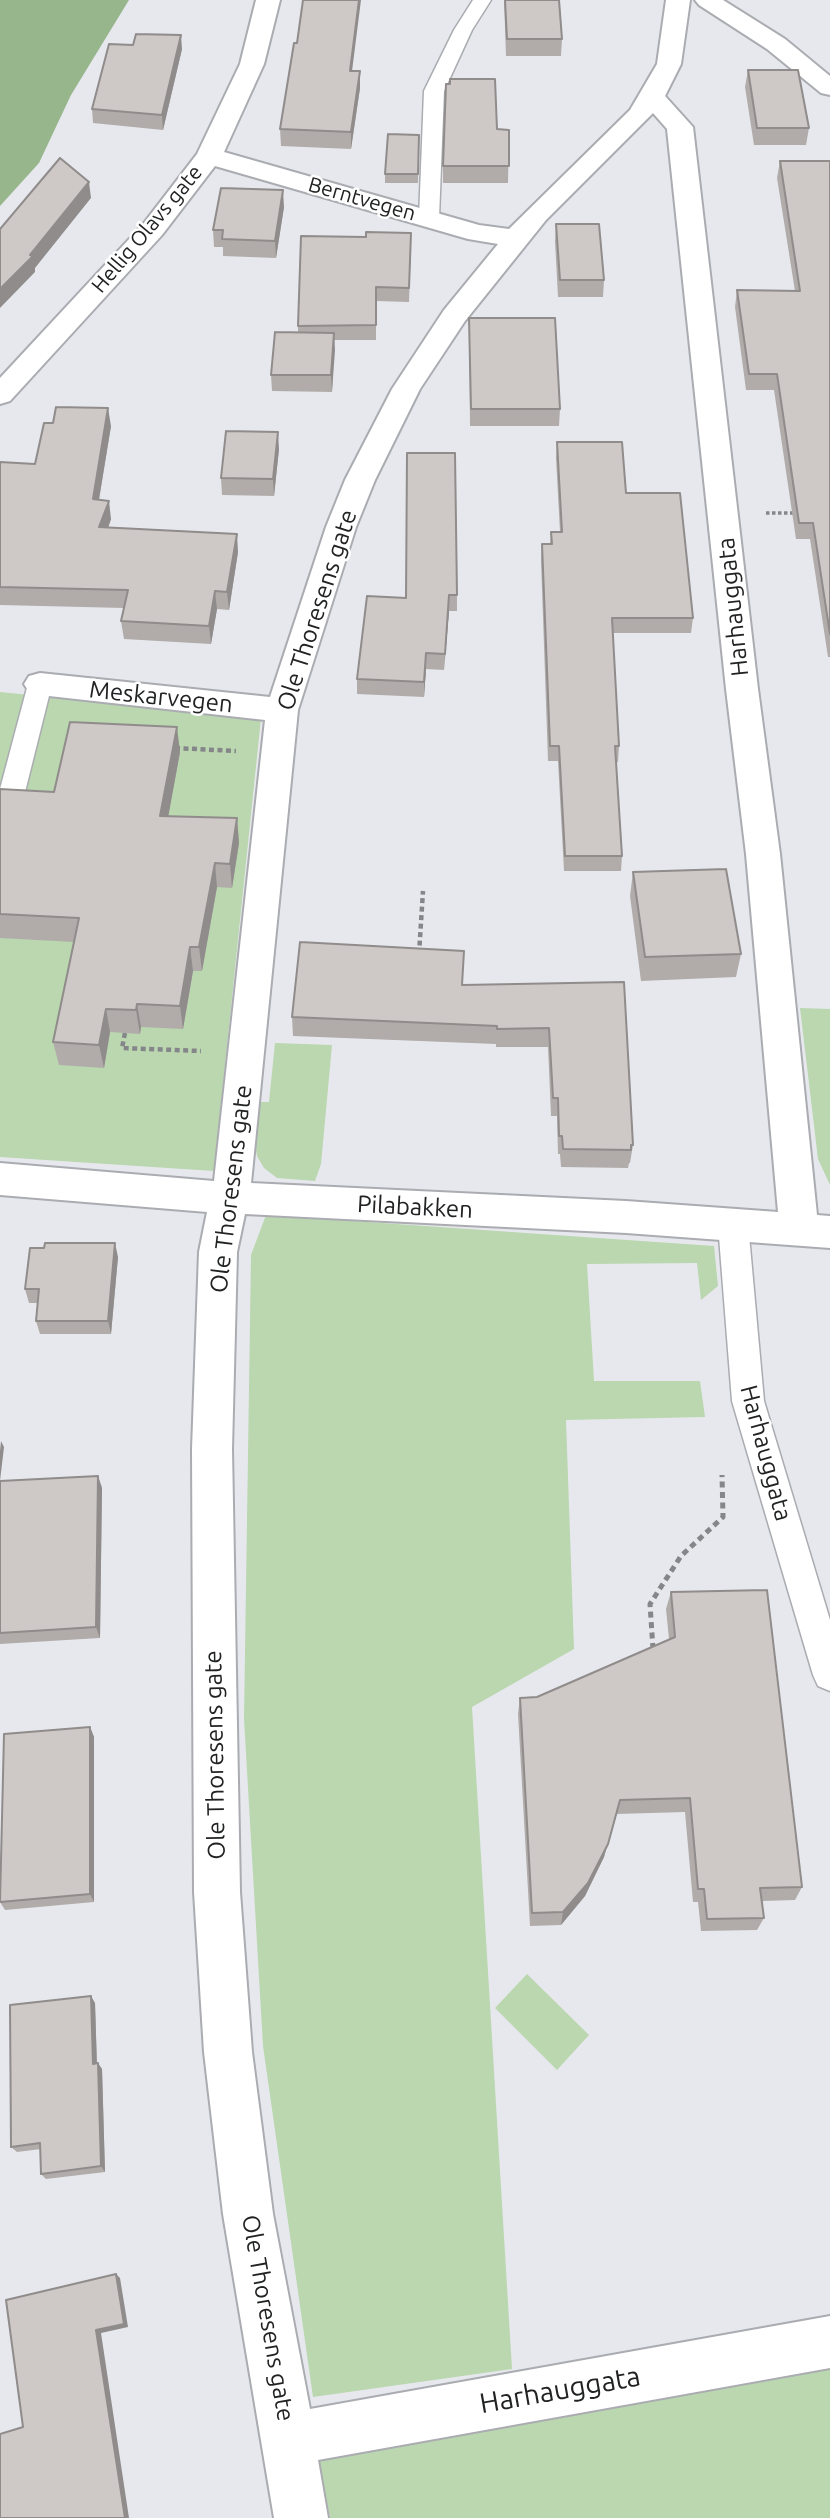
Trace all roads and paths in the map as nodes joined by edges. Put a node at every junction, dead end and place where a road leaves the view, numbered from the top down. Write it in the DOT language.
graph roads {
  1 [pos="268,0"];
  2 [pos="482,0"];
  3 [pos="678,0"];
  4 [pos="707,0"];
  5 [pos="830,88"];
  6 [pos="652,97"];
  7 [pos="209,156"];
  8 [pos="429,218"];
  9 [pos="516,238"];
  10 [pos="0,395"];
  11 [pos="723,513"];
  12 [pos="804,513"];
  13 [pos="40,684"];
  14 [pos="282,710"];
  15 [pos="170,748"];
  16 [pos="278,754"];
  17 [pos="10,800"];
  18 [pos="423,891"];
  19 [pos="419,957"];
  20 [pos="125,1033"];
  21 [pos="247,1052"];
  22 [pos="0,1179"];
  23 [pos="231,1198"];
  24 [pos="733,1224"];
  25 [pos="815,1231"];
  26 [pos="722,1466"];
  27 [pos="653,1658"];
  28 [pos="830,1675"];
  29 [pos="830,2342"];
  30 [pos="289,2439"];
  31 [pos="301,2518"];
  1 -- 7 [label="street, Hellig Olavs gate"];
  2 -- 8 [label="lane"];
  3 -- 6 [label="street"];
  4 -- 5 [label="street"];
  6 -- 9 [label="street, Ole Thoresens gate"];
  6 -- 11 [label="street, Harhauggata"];
  7 -- 8 [label="street, Berntvegen"];
  7 -- 10 [label="street, Hellig Olavs gate"];
  8 -- 9 [label="street, Berntvegen"];
  9 -- 14 [label="street, Ole Thoresens gate"];
  11 -- 12 [label="path"];
  11 -- 25 [label="street, Harhauggata"];
  13 -- 14 [label="street, Meskarvegen"];
  13 -- 17 [label="lane"];
  14 -- 16 [label="street, Ole Thoresens gate"];
  15 -- 16 [label="path"];
  16 -- 21 [label="street, Ole Thoresens gate"];
  18 -- 19 [label="path"];
  20 -- 21 [label="path"];
  21 -- 23 [label="street, Ole Thoresens gate"];
  22 -- 23 [label="street, Pilabakken"];
  23 -- 24 [label="street, Pilabakken"];
  23 -- 30 [label="street, Ole Thoresens gate"];
  24 -- 25 [label="street, Pilabakken"];
  24 -- 28 [label="lane, Harhauggata"];
  26 -- 27 [label="path"];
  29 -- 30 [label="street, Harhauggata"];
  30 -- 31 [label="street, Ole Thoresens gate"];
}
